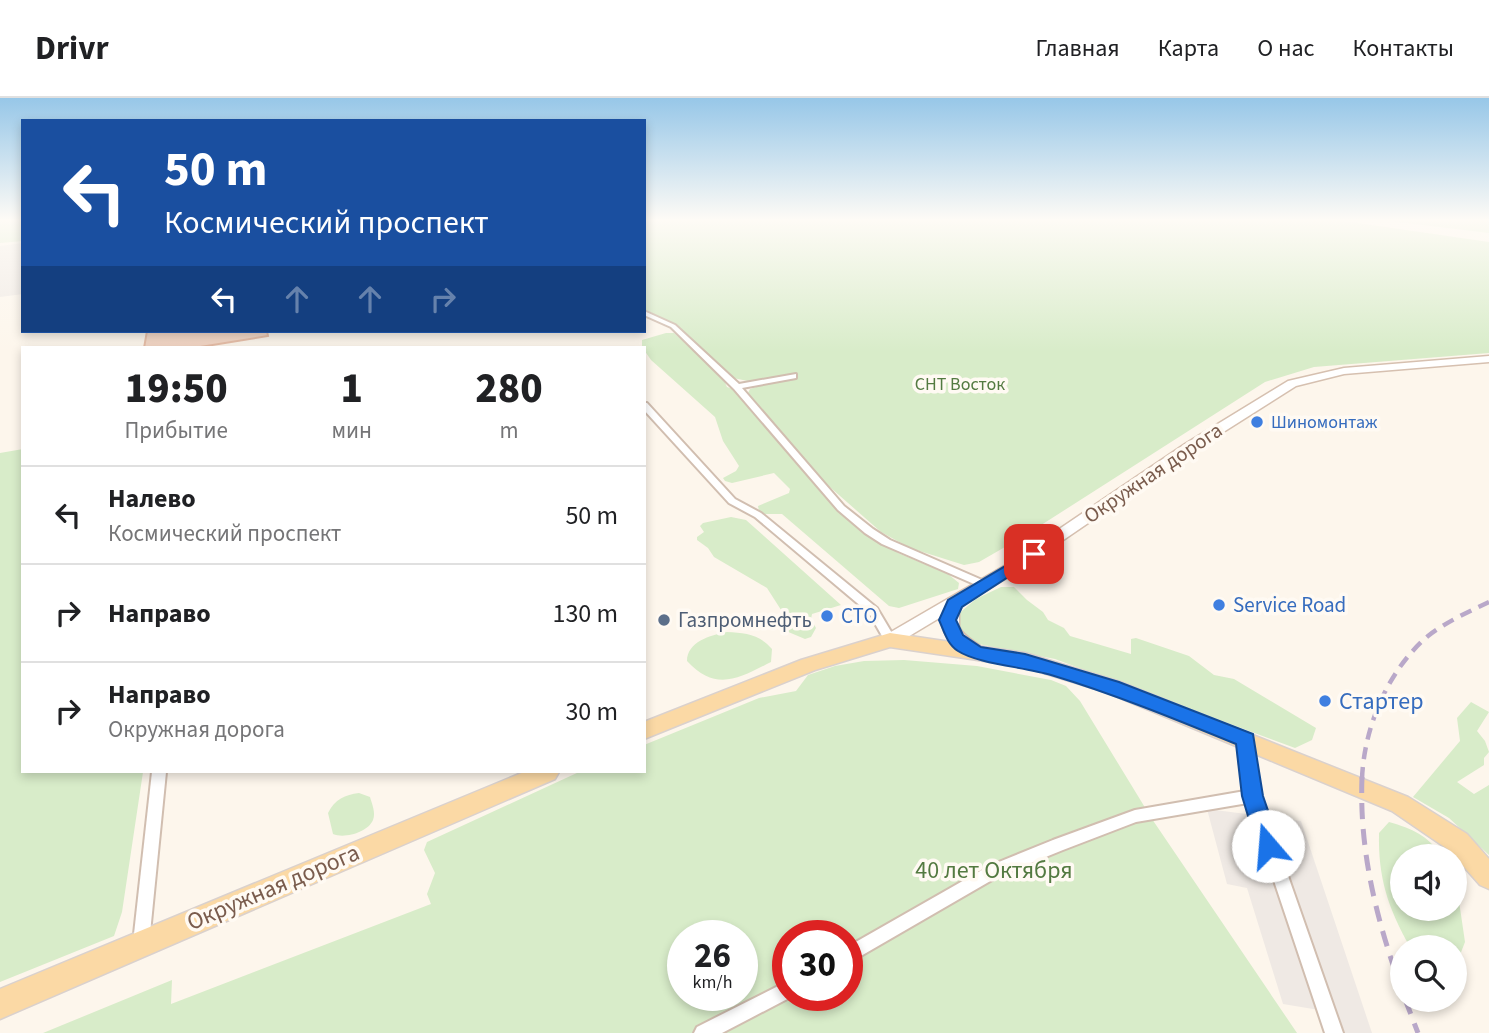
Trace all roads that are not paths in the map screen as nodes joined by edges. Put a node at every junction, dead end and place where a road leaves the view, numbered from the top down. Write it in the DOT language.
graph roads {
  1 [pos="646,314"];
  2 [pos="1489,359"];
  3 [pos="793,376"];
  4 [pos="737,387"];
  5 [pos="646,407"];
  6 [pos="985,585"];
  7 [pos="954,604"];
  8 [pos="890,640"];
  9 [pos="978,653"];
  10 [pos="646,730"];
  11 [pos="1246,740"];
  12 [pos="159,773"];
  13 [pos="545,773"];
  14 [pos="1252,796"];
  15 [pos="1489,877"];
  16 [pos="141,943"];
  17 [pos="863,947"];
  18 [pos="772,997"];
  19 [pos="0,1004"];
  20 [pos="703,1033"];
  21 [pos="1334,1033"];
  1 -- 4 [label="street"];
  2 -- 6 [label="main road, Окружная дорога"];
  3 -- 4 [label="street"];
  4 -- 6 [label="street"];
  5 -- 8 [label="street"];
  6 -- 7 [label="main road, Окружная дорога"];
  7 -- 8 [label="main road, Окружная дорога"];
  7 -- 9 [label="main road"];
  8 -- 9 [label="main road"];
  8 -- 10 [label="main road, Окружная дорога"];
  9 -- 11 [label="main road"];
  11 -- 14 [label="street"];
  11 -- 15 [label="main road"];
  12 -- 16 [label="street"];
  13 -- 16 [label="main road, Окружная дорога"];
  14 -- 17 [label="street"];
  14 -- 21 [label="street"];
  16 -- 19 [label="main road, Окружная дорога"];
  18 -- 20 [label="street"];
}
